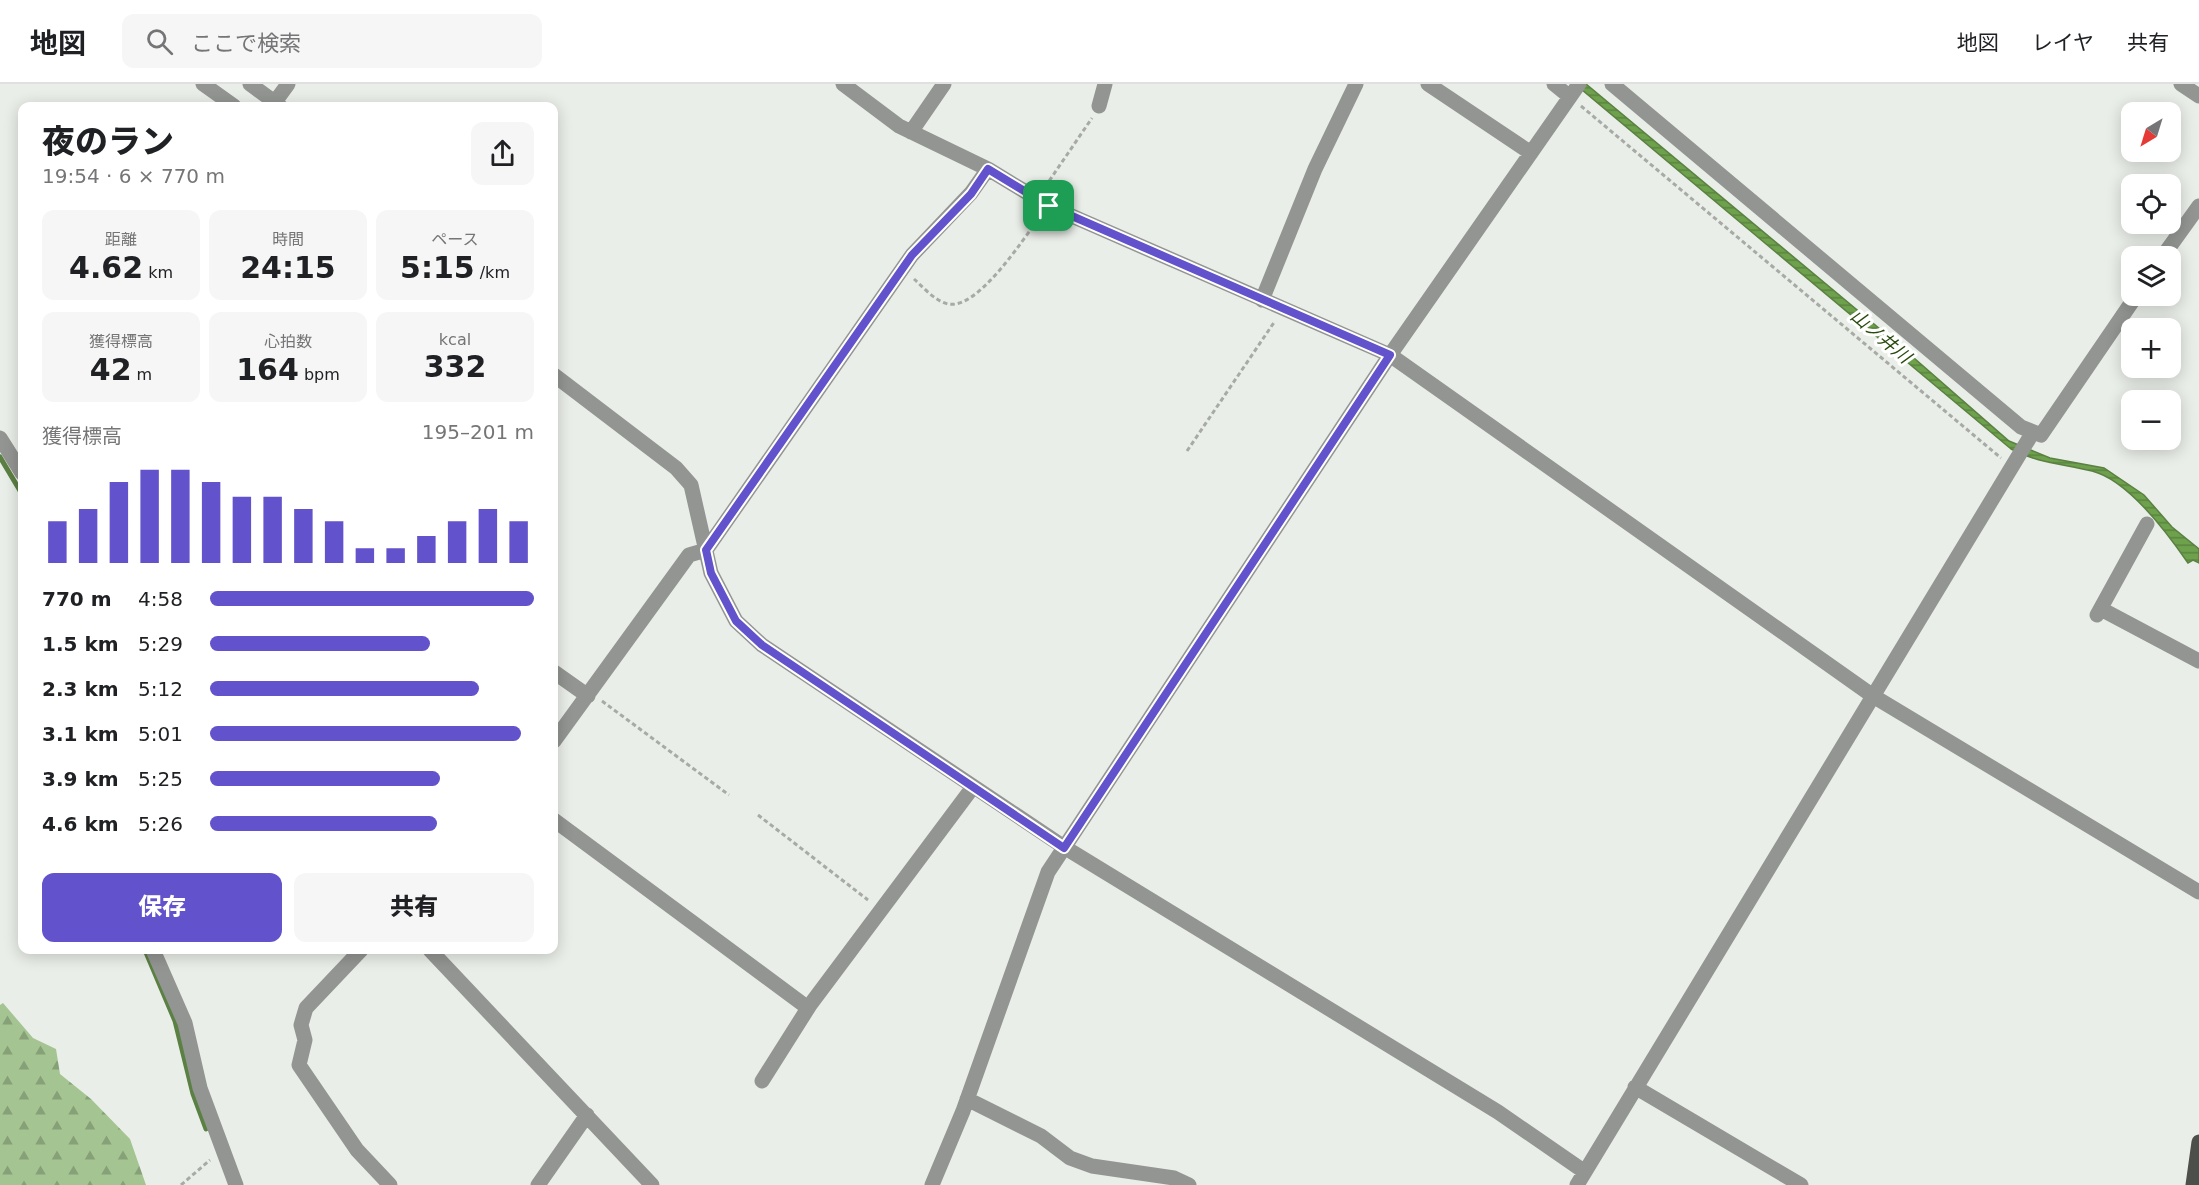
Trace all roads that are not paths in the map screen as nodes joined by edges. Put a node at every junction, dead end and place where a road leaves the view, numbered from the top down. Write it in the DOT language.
graph roads {
  1 [pos="203,84"];
  2 [pos="250,84"];
  3 [pos="288,84"];
  4 [pos="843,84"];
  5 [pos="944,84"];
  6 [pos="1105,84"];
  7 [pos="1356,84"];
  8 [pos="1428,84"];
  9 [pos="1554,84"];
  10 [pos="1612,84"];
  11 [pos="2181,84"];
  12 [pos="1575,90"];
  13 [pos="2199,96"];
  14 [pos="228,102"];
  15 [pos="272,102"];
  16 [pos="278,102"];
  17 [pos="1099,106"];
  18 [pos="911,132"];
  19 [pos="1531,153"];
  20 [pos="988,169"];
  21 [pos="2199,206"];
  22 [pos="2170,246"];
  23 [pos="1263,300"];
  24 [pos="2129,306"];
  25 [pos="1390,355"];
  26 [pos="558,378"];
  27 [pos="2033,432"];
  28 [pos="0,438"];
  29 [pos="18,467"];
  30 [pos="2147,524"];
  31 [pos="706,550"];
  32 [pos="2199,661"];
  33 [pos="558,675"];
  34 [pos="589,694"];
  35 [pos="1873,696"];
  36 [pos="558,736"];
  37 [pos="973,787"];
  38 [pos="558,823"];
  39 [pos="1064,848"];
  40 [pos="2199,892"];
  41 [pos="155,954"];
  42 [pos="357,954"];
  43 [pos="434,954"];
  44 [pos="808,1008"];
  45 [pos="762,1081"];
  46 [pos="1635,1087"];
  47 [pos="968,1099"];
  48 [pos="587,1114"];
  49 [pos="2199,1142"];
  50 [pos="1581,1178"];
  51 [pos="236,1185"];
  52 [pos="390,1185"];
  53 [pos="538,1185"];
  54 [pos="652,1185"];
  55 [pos="932,1185"];
  56 [pos="1189,1185"];
  57 [pos="1801,1185"];
  58 [pos="2193,1185"];
  1 -- 14 [label="street"];
  2 -- 15 [label="street"];
  3 -- 16 [label="street"];
  4 -- 18 [label="street"];
  5 -- 18 [label="street"];
  6 -- 17 [label="street"];
  7 -- 23 [label="street"];
  8 -- 19 [label="street"];
  9 -- 12 [label="street"];
  10 -- 27 [label="street"];
  11 -- 13 [label="street"];
  12 -- 19 [label="street"];
  18 -- 20 [label="street"];
  19 -- 25 [label="street"];
  20 -- 23 [label="street"];
  20 -- 31 [label="street"];
  21 -- 22 [label="street"];
  23 -- 25 [label="street"];
  24 -- 27 [label="street"];
  25 -- 35 [label="street"];
  25 -- 39 [label="street"];
  26 -- 31 [label="street"];
  27 -- 35 [label="street"];
  28 -- 29 [label="street"];
  30 -- 32 [label="street"];
  31 -- 34 [label="street"];
  31 -- 37 [label="street"];
  33 -- 34 [label="street"];
  34 -- 36 [label="street"];
  35 -- 40 [label="street"];
  35 -- 46 [label="street"];
  37 -- 39 [label="street"];
  37 -- 44 [label="street"];
  38 -- 44 [label="street"];
  39 -- 47 [label="street"];
  39 -- 50 [label="street"];
  41 -- 51 [label="street"];
  42 -- 52 [label="street"];
  43 -- 48 [label="street"];
  44 -- 45 [label="street"];
  46 -- 50 [label="street"];
  46 -- 57 [label="street"];
  47 -- 55 [label="street"];
  47 -- 56 [label="street"];
  48 -- 53 [label="street"];
  48 -- 54 [label="street"];
  49 -- 58 [label="main road"];
}
